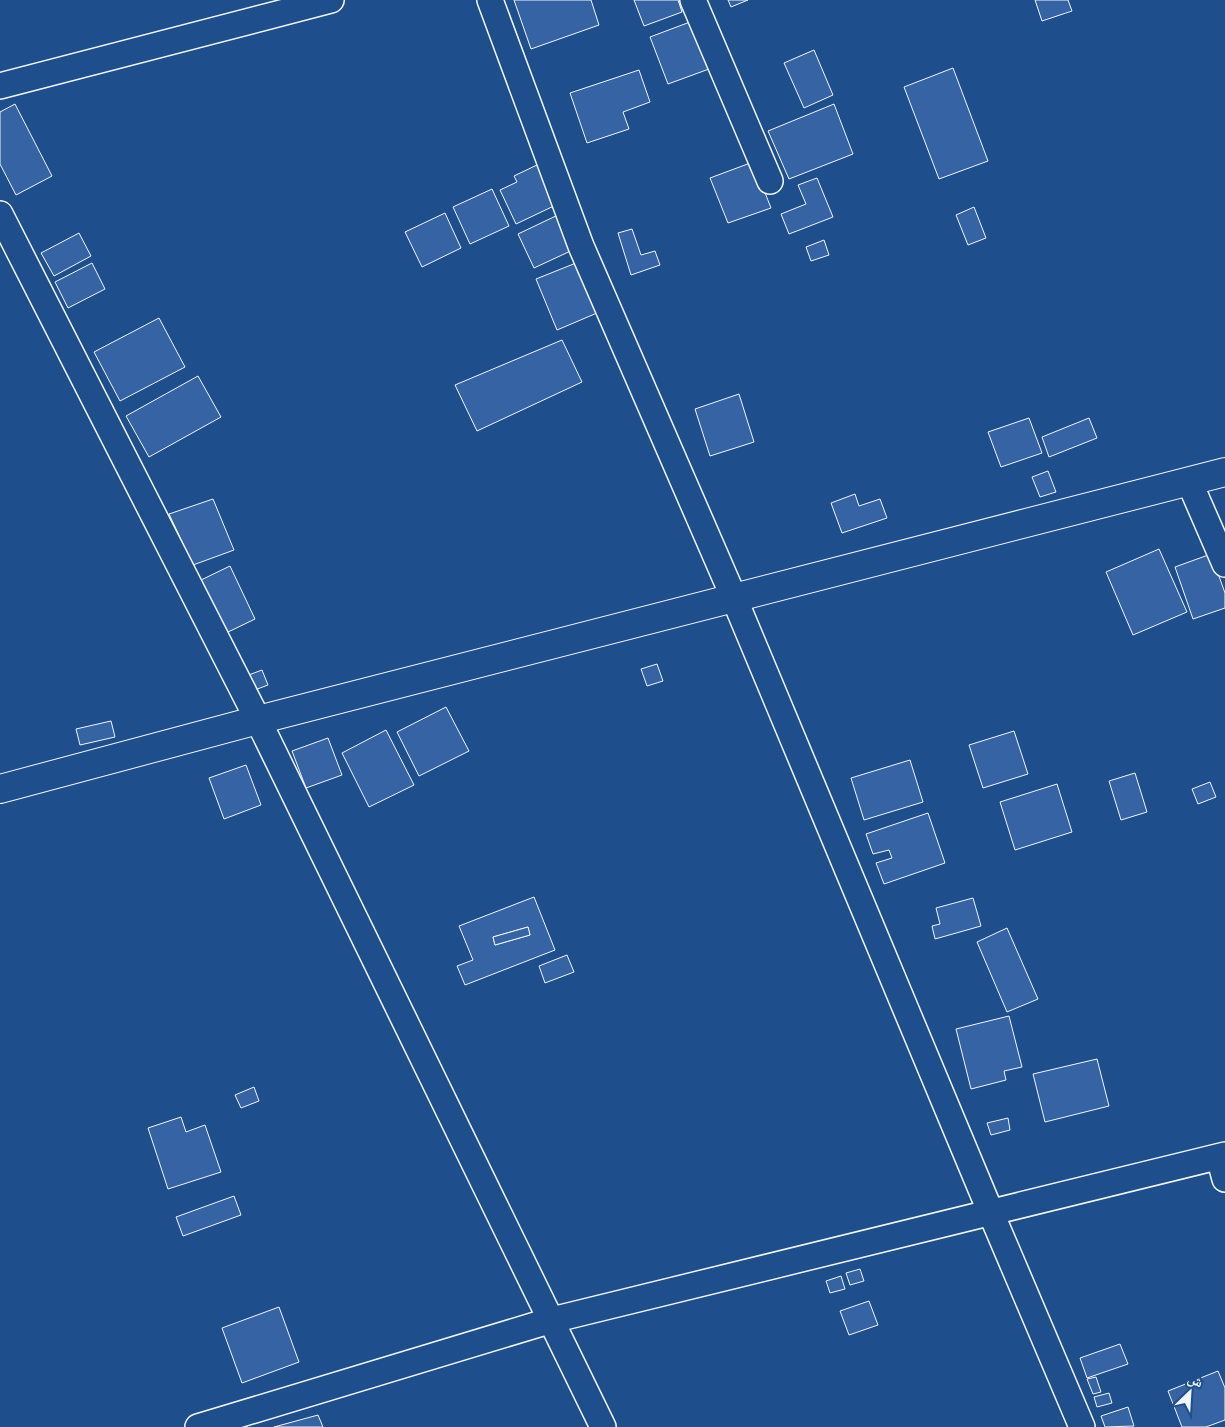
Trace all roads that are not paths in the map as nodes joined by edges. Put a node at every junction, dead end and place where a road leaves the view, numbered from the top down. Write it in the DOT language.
graph roads {
  1 [pos="331,0"];
  2 [pos="490,0"];
  3 [pos="693,0"];
  4 [pos="0,86"];
  5 [pos="770,180"];
  6 [pos="0,214"];
  7 [pos="1225,472"];
  8 [pos="1189,481"];
  9 [pos="1225,564"];
  10 [pos="734,598"];
  11 [pos="258,720"];
  12 [pos="0,790"];
  13 [pos="1223,1164"];
  14 [pos="991,1213"];
  15 [pos="552,1320"];
  16 [pos="198,1427"];
  17 [pos="604,1427"];
  18 [pos="1082,1427"];
  1 -- 4 [label="street"];
  2 -- 10 [label="street"];
  3 -- 5 [label="street"];
  6 -- 11 [label="street"];
  7 -- 8 [label="main road"];
  8 -- 9 [label="street"];
  8 -- 10 [label="main road"];
  10 -- 11 [label="main road"];
  10 -- 14 [label="street"];
  11 -- 12 [label="main road"];
  11 -- 15 [label="street"];
  13 -- 14 [label="street"];
  14 -- 15 [label="street"];
  14 -- 18 [label="street"];
  15 -- 16 [label="street"];
  15 -- 17 [label="street"];
}
